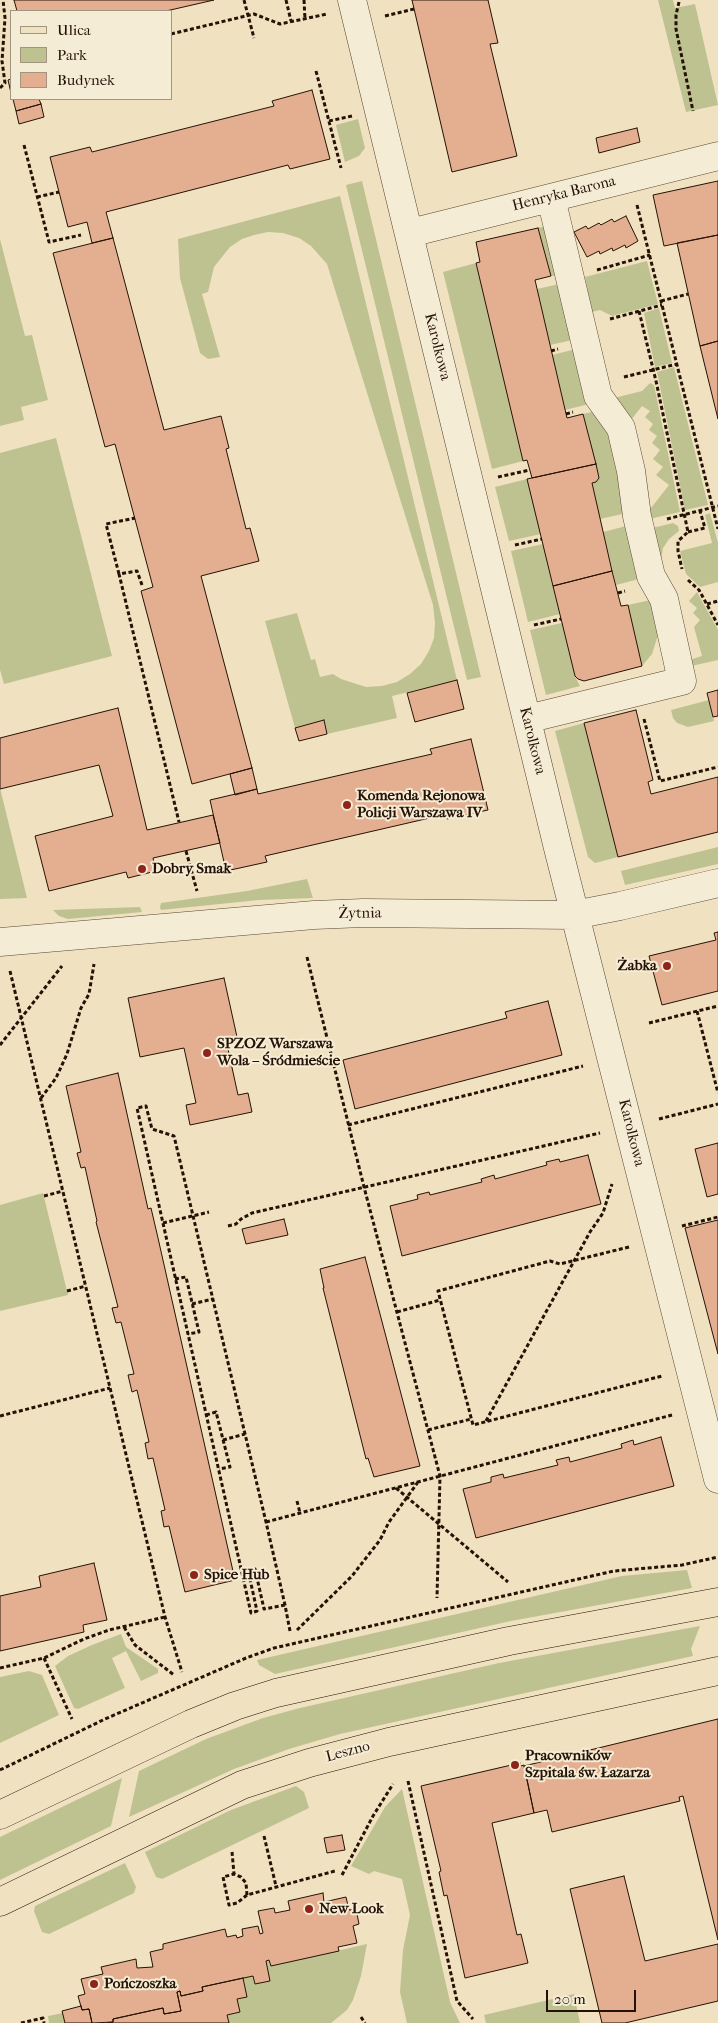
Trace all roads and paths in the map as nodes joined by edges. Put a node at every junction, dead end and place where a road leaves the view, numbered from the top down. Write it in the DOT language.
graph roads {
  1 [pos="3,0"];
  2 [pos="244,0"];
  3 [pos="286,0"];
  4 [pos="304,0"];
  5 [pos="679,2"];
  6 [pos="342,6"];
  7 [pos="414,9"];
  8 [pos="248,15"];
  9 [pos="378,18"];
  10 [pos="304,19"];
  11 [pos="291,21"];
  12 [pos="172,34"];
  13 [pos="254,38"];
  14 [pos="316,70"];
  15 [pos="0,88"];
  16 [pos="692,111"];
  17 [pos="347,117"];
  18 [pos="328,121"];
  19 [pos="24,145"];
  20 [pos="718,156"];
  21 [pos="341,168"];
  22 [pos="59,192"];
  23 [pos="635,196"];
  24 [pos="37,197"];
  25 [pos="550,198"];
  26 [pos="410,232"];
  27 [pos="82,234"];
  28 [pos="688,294"];
  29 [pos="662,303"];
  30 [pos="639,311"];
  31 [pos="582,327"];
  32 [pos="677,364"];
  33 [pos="653,370"];
  34 [pos="595,384"];
  35 [pos="530,470"];
  36 [pos="491,479"];
  37 [pos="718,506"];
  38 [pos="712,508"];
  39 [pos="700,511"];
  40 [pos="684,515"];
  41 [pos="135,518"];
  42 [pos="639,526"];
  43 [pos="718,529"];
  44 [pos="688,532"];
  45 [pos="542,538"];
  46 [pos="507,548"];
  47 [pos="118,574"];
  48 [pos="142,585"];
  49 [pos="718,601"];
  50 [pos="707,604"];
  51 [pos="561,619"];
  52 [pos="718,625"];
  53 [pos="526,627"];
  54 [pos="643,712"];
  55 [pos="527,719"];
  56 [pos="718,767"];
  57 [pos="179,822"];
  58 [pos="186,850"];
  59 [pos="718,883"];
  60 [pos="197,891"];
  61 [pos="574,915"];
  62 [pos="5,954"];
  63 [pos="307,957"];
  64 [pos="94,961"];
  65 [pos="64,964"];
  66 [pos="718,1006"];
  67 [pos="697,1011"];
  68 [pos="22,1018"];
  69 [pos="649,1023"];
  70 [pos="0,1045"];
  71 [pos="584,1065"];
  72 [pos="718,1093"];
  73 [pos="41,1099"];
  74 [pos="718,1104"];
  75 [pos="659,1119"];
  76 [pos="348,1125"];
  77 [pos="603,1133"];
  78 [pos="612,1183"];
  79 [pos="364,1187"];
  80 [pos="63,1191"];
  81 [pos="44,1196"];
  82 [pos="209,1212"];
  83 [pos="193,1216"];
  84 [pos="718,1218"];
  85 [pos="163,1223"];
  86 [pos="228,1226"];
  87 [pos="679,1227"];
  88 [pos="630,1246"];
  89 [pos="575,1260"];
  90 [pos="175,1279"];
  91 [pos="86,1286"];
  92 [pos="67,1291"];
  93 [pos="213,1299"];
  94 [pos="440,1300"];
  95 [pos="192,1304"];
  96 [pos="397,1312"];
  97 [pos="188,1334"];
  98 [pos="663,1376"];
  99 [pos="110,1388"];
  100 [pos="206,1415"];
  101 [pos="672,1415"];
  102 [pos="0,1416"];
  103 [pos="471,1419"];
  104 [pos="486,1421"];
  105 [pos="428,1430"];
  106 [pos="245,1434"];
  107 [pos="223,1440"];
  108 [pos="219,1470"];
  109 [pos="440,1476"];
  110 [pos="718,1479"];
  111 [pos="418,1482"];
  112 [pos="395,1488"];
  113 [pos="407,1498"];
  114 [pos="297,1501"];
  115 [pos="300,1513"];
  116 [pos="266,1522"];
  117 [pos="439,1525"];
  118 [pos="718,1557"];
  119 [pos="508,1582"];
  120 [pos="437,1598"];
  121 [pos="718,1602"];
  122 [pos="285,1604"];
  123 [pos="165,1617"];
  124 [pos="124,1627"];
  125 [pos="297,1630"];
  126 [pos="290,1631"];
  127 [pos="44,1658"];
  128 [pos="0,1668"];
  129 [pos="718,1671"];
  130 [pos="182,1672"];
  131 [pos="174,1675"];
  132 [pos="72,1719"];
  133 [pos="0,1770"];
  134 [pos="408,1781"];
  135 [pos="393,1784"];
  136 [pos="0,1816"];
  137 [pos="264,1836"];
  138 [pos="232,1852"];
  139 [pos="334,1871"];
  140 [pos="234,1874"];
  141 [pos="342,1875"];
  142 [pos="276,1886"];
  143 [pos="247,1895"];
  144 [pos="0,1902"];
  145 [pos="360,2017"];
  146 [pos="473,2019"];
  147 [pos="21,2023"];
  148 [pos="44,2023"];
  149 [pos="365,2023"];
  1 -- 15 [label="path"];
  2 -- 8 [label="path"];
  3 -- 11 [label="path"];
  4 -- 10 [label="path"];
  5 -- 16 [label="path"];
  6 -- 10 [label="path"];
  6 -- 26 [label="street, Karolkowa"];
  7 -- 9 [label="path"];
  8 -- 11 [label="path"];
  8 -- 12 [label="path"];
  8 -- 13 [label="path"];
  10 -- 11 [label="path"];
  14 -- 18 [label="path"];
  17 -- 18 [label="path"];
  18 -- 21 [label="path"];
  19 -- 24 [label="path"];
  20 -- 25 [label="street, Henryka Barona"];
  22 -- 24 [label="path"];
  23 -- 29 [label="path"];
  24 -- 27 [label="path"];
  25 -- 26 [label="street, Henryka Barona"];
  25 -- 31 [label="street"];
  26 -- 55 [label="street, Karolkowa"];
  28 -- 29 [label="path"];
  29 -- 30 [label="path"];
  29 -- 32 [label="path"];
  30 -- 31 [label="path"];
  30 -- 33 [label="path"];
  31 -- 34 [label="street"];
  32 -- 33 [label="path"];
  32 -- 38 [label="path"];
  33 -- 34 [label="path"];
  33 -- 40 [label="path"];
  34 -- 42 [label="street"];
  35 -- 36 [label="path"];
  37 -- 38 [label="path"];
  38 -- 39 [label="path"];
  38 -- 43 [label="path"];
  39 -- 40 [label="path"];
  39 -- 44 [label="path"];
  40 -- 42 [label="path"];
  40 -- 44 [label="path"];
  41 -- 47 [label="path"];
  42 -- 55 [label="street"];
  44 -- 50 [label="path"];
  45 -- 46 [label="path"];
  47 -- 48 [label="path"];
  47 -- 57 [label="path"];
  49 -- 50 [label="path"];
  50 -- 52 [label="path"];
  51 -- 53 [label="path"];
  54 -- 56 [label="path"];
  55 -- 61 [label="street, Karolkowa"];
  58 -- 60 [label="path"];
  59 -- 61 [label="street, Żytnia"];
  61 -- 62 [label="street, Żytnia"];
  61 -- 110 [label="street, Karolkowa"];
  62 -- 68 [label="path"];
  63 -- 76 [label="path"];
  64 -- 73 [label="path"];
  65 -- 68 [label="path"];
  66 -- 67 [label="path"];
  67 -- 69 [label="path"];
  67 -- 72 [label="path"];
  68 -- 70 [label="path"];
  68 -- 73 [label="path"];
  71 -- 76 [label="path"];
  73 -- 80 [label="path"];
  74 -- 75 [label="path"];
  76 -- 79 [label="path"];
  77 -- 79 [label="path"];
  78 -- 89 [label="path"];
  79 -- 86 [label="path"];
  79 -- 96 [label="path"];
  80 -- 81 [label="path"];
  80 -- 91 [label="path"];
  82 -- 83 [label="path"];
  83 -- 85 [label="path"];
  83 -- 85 [label="path"];
  83 -- 93 [label="path"];
  84 -- 87 [label="path"];
  85 -- 90 [label="path"];
  88 -- 89 [label="path"];
  89 -- 94 [label="path"];
  89 -- 104 [label="path"];
  90 -- 95 [label="path"];
  90 -- 97 [label="path"];
  91 -- 92 [label="path"];
  91 -- 99 [label="path"];
  93 -- 95 [label="path"];
  93 -- 106 [label="path"];
  94 -- 96 [label="path"];
  94 -- 103 [label="path"];
  95 -- 97 [label="path"];
  96 -- 105 [label="path"];
  97 -- 100 [label="path"];
  98 -- 104 [label="path"];
  99 -- 102 [label="path"];
  99 -- 123 [label="path"];
  100 -- 107 [label="path"];
  100 -- 108 [label="path"];
  101 -- 109 [label="path"];
  103 -- 104 [label="path"];
  103 -- 105 [label="path"];
  105 -- 109 [label="path"];
  106 -- 107 [label="path"];
  106 -- 116 [label="path"];
  107 -- 108 [label="path"];
  108 -- 122 [label="path"];
  109 -- 111 [label="path"];
  109 -- 117 [label="path"];
  111 -- 112 [label="path"];
  111 -- 113 [label="path"];
  112 -- 113 [label="path"];
  112 -- 115 [label="path"];
  113 -- 117 [label="path"];
  113 -- 125 [label="path"];
  114 -- 115 [label="path"];
  115 -- 116 [label="path"];
  116 -- 122 [label="path"];
  117 -- 119 [label="path"];
  117 -- 120 [label="path"];
  118 -- 133 [label="path"];
  121 -- 136 [label="main road"];
  122 -- 126 [label="path"];
  123 -- 124 [label="path"];
  123 -- 130 [label="path"];
  124 -- 127 [label="path"];
  124 -- 131 [label="path"];
  127 -- 128 [label="path"];
  127 -- 132 [label="path"];
  129 -- 144 [label="main road, Leszno"];
  134 -- 146 [label="path"];
  135 -- 141 [label="path"];
  137 -- 142 [label="path"];
  138 -- 140 [label="path"];
  139 -- 142 [label="path"];
  140 -- 143 [label="path"];
  140 -- 143 [label="path"];
  142 -- 143 [label="path"];
  145 -- 149 [label="path"];
  147 -- 148 [label="path"];
}
